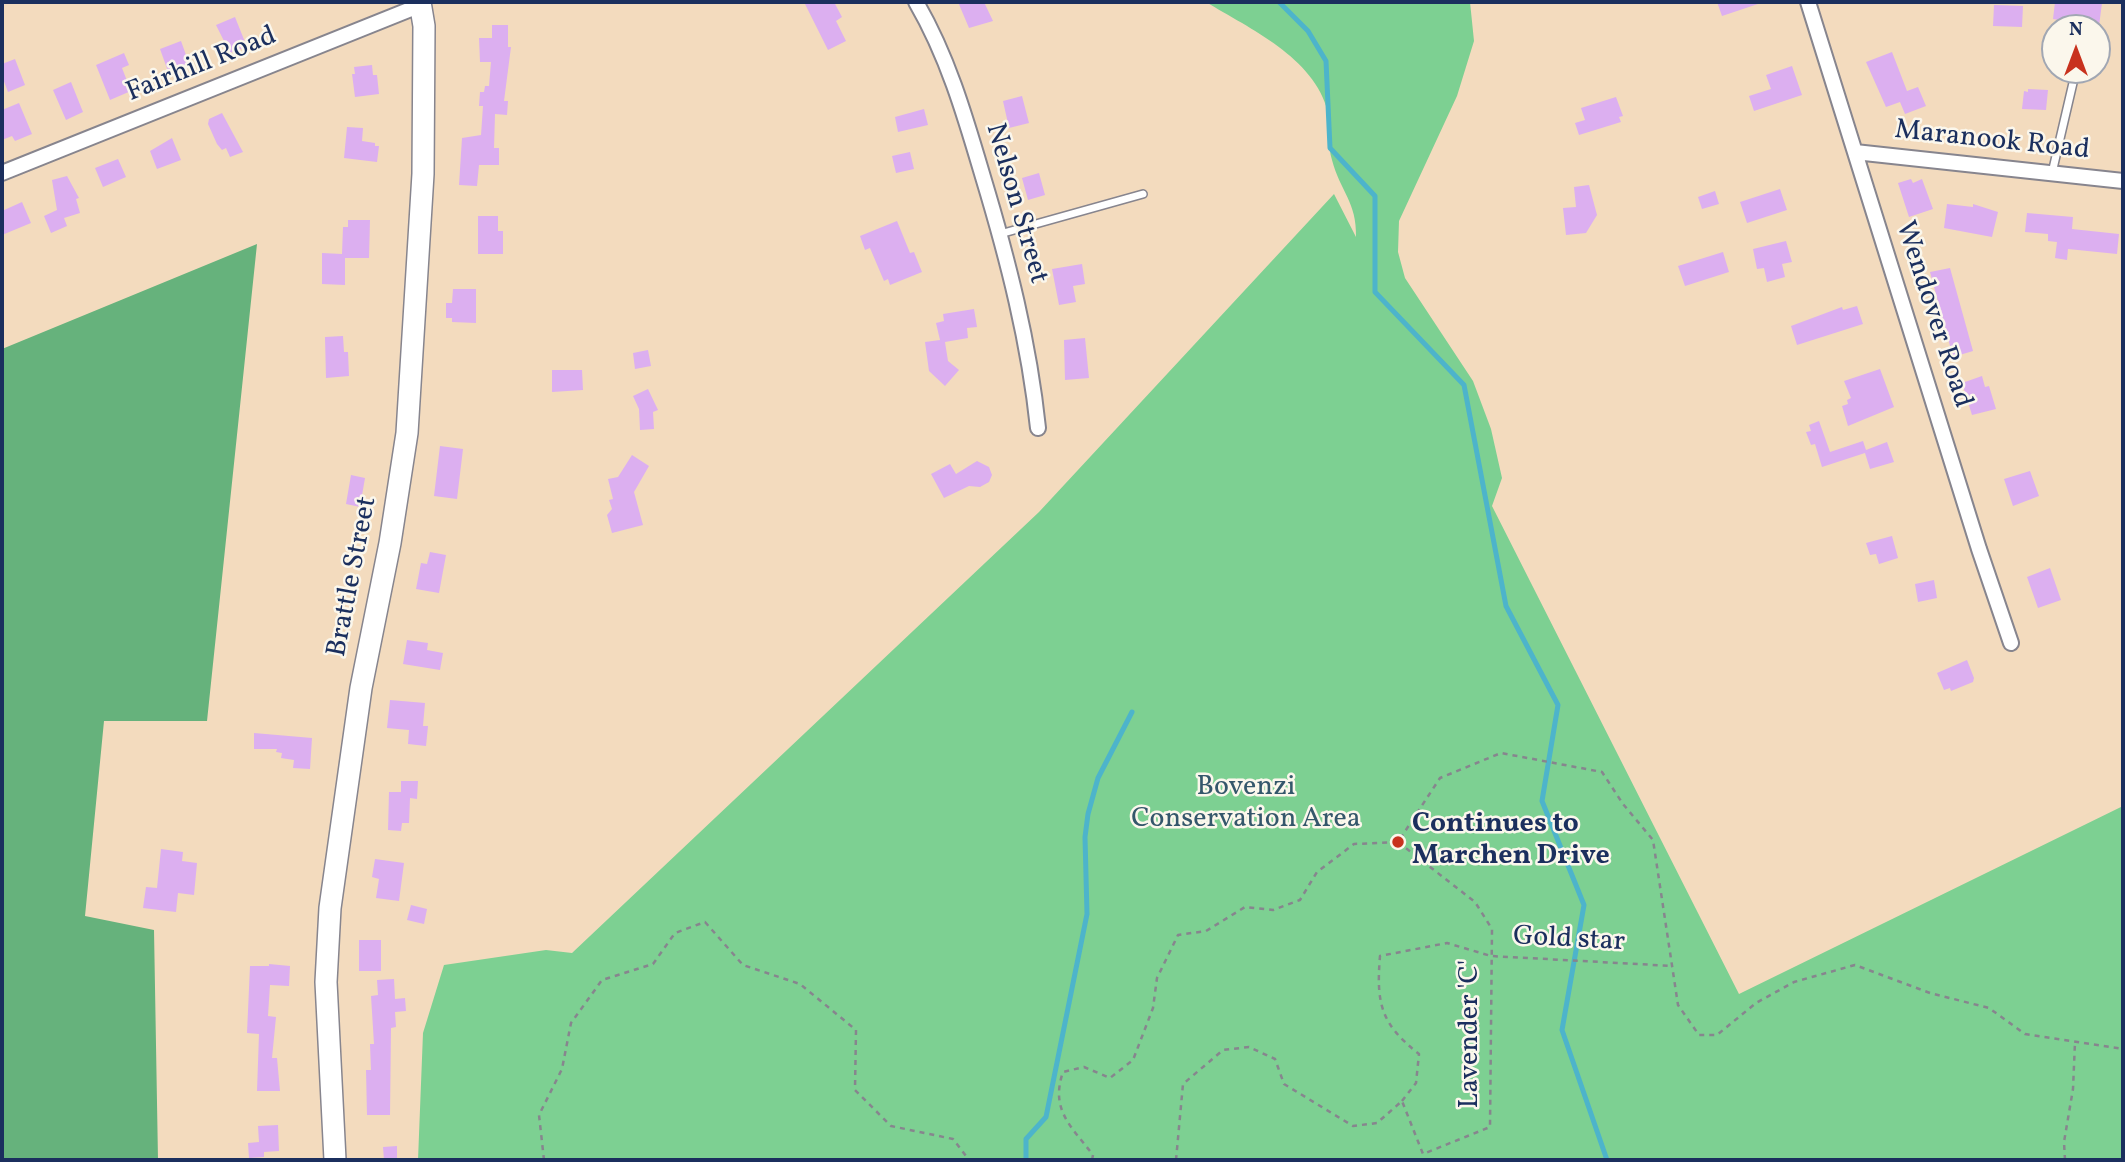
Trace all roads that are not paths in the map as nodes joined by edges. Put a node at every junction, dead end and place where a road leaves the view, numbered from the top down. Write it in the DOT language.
graph roads {
  1 [pos="916,2"];
  2 [pos="1808,2"];
  3 [pos="420,3"];
  4 [pos="2073,84"];
  5 [pos="1855,152"];
  6 [pos="2,173"];
  7 [pos="2052,173"];
  8 [pos="2123,181"];
  9 [pos="1143,194"];
  10 [pos="1000,234"];
  11 [pos="1038,428"];
  12 [pos="2011,643"];
  13 [pos="335,1160"];
  1 -- 10 [label="street, Nelson Street"];
  2 -- 5 [label="street, Wendover Road"];
  3 -- 6 [label="street, Fairhill Road"];
  3 -- 13 [label="street, Brattle Street"];
  4 -- 7 [label="lane"];
  5 -- 7 [label="street, Maranook Road"];
  5 -- 12 [label="street, Wendover Road"];
  7 -- 8 [label="street, Maranook Road"];
  9 -- 10 [label="lane"];
  10 -- 11 [label="street, Nelson Street"];
}
